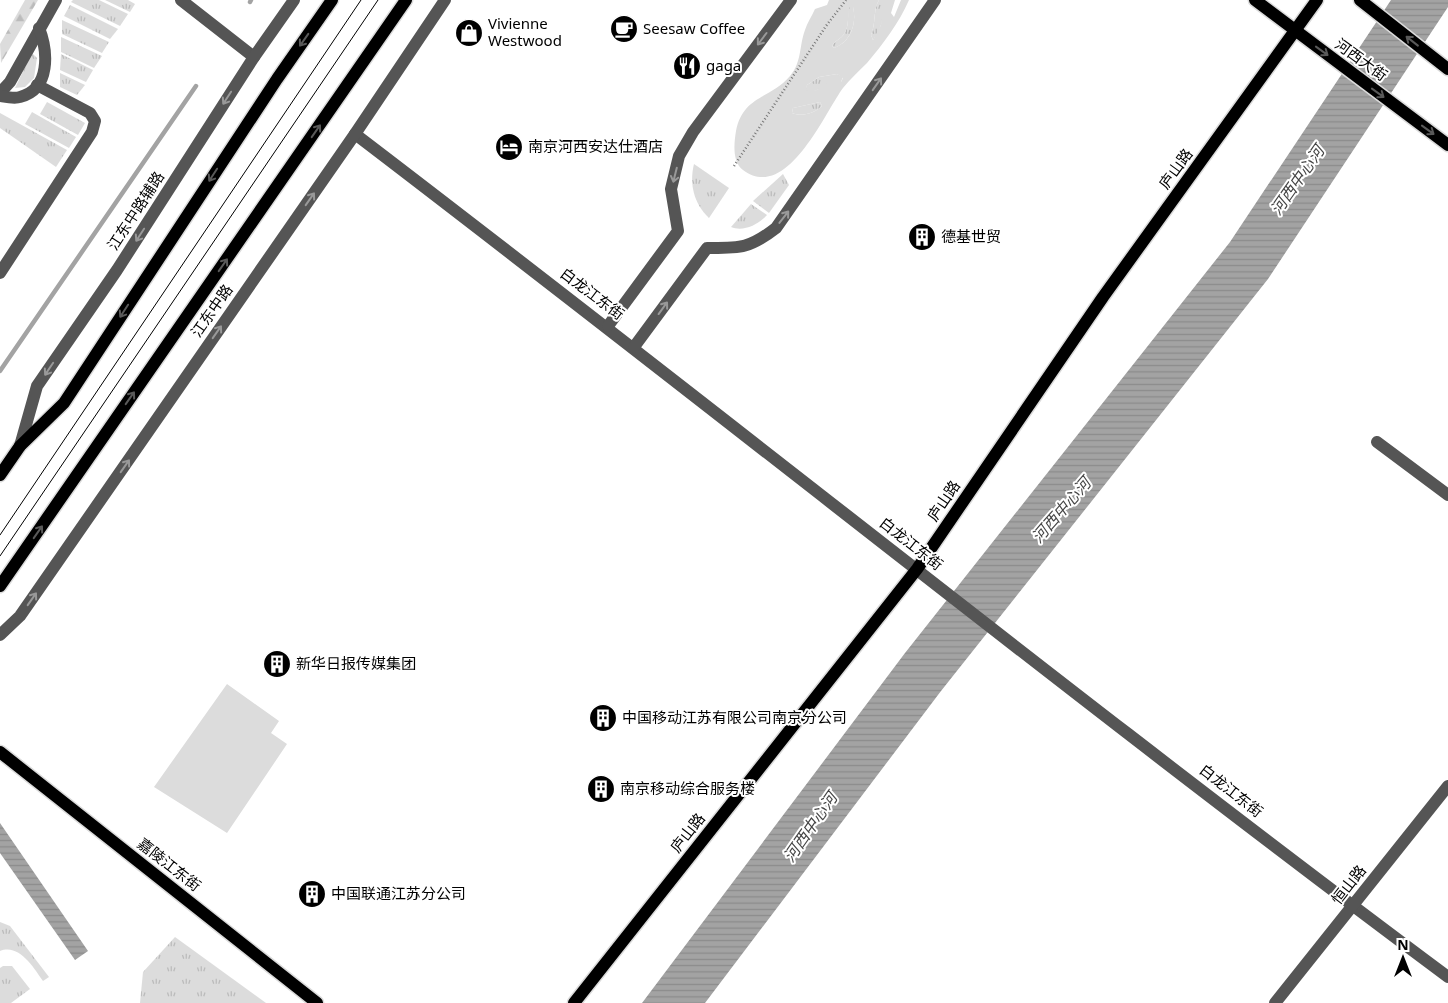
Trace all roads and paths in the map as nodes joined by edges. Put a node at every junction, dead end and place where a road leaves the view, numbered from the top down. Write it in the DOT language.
graph roads {
  1 [pos="56,0"];
  2 [pos="181,0"];
  3 [pos="294,0"];
  4 [pos="332,0"];
  5 [pos="406,0"];
  6 [pos="445,0"];
  7 [pos="791,0"];
  8 [pos="846,0"];
  9 [pos="935,0"];
  10 [pos="1255,0"];
  11 [pos="1317,0"];
  12 [pos="1360,0"];
  13 [pos="39,28"];
  14 [pos="1296,32"];
  15 [pos="254,57"];
  16 [pos="1444,66"];
  17 [pos="37,85"];
  18 [pos="0,95"];
  19 [pos="355,134"];
  20 [pos="1448,145"];
  21 [pos="734,166"];
  22 [pos="0,273"];
  23 [pos="608,326"];
  24 [pos="634,347"];
  25 [pos="1377,442"];
  26 [pos="20,446"];
  27 [pos="0,476"];
  28 [pos="1448,495"];
  29 [pos="917,569"];
  30 [pos="0,586"];
  31 [pos="0,635"];
  32 [pos="0,752"];
  33 [pos="1448,786"];
  34 [pos="1353,906"];
  35 [pos="1448,977"];
  36 [pos="317,1003"];
  37 [pos="574,1003"];
  38 [pos="1275,1003"];
  1 -- 13 [label="street"];
  2 -- 15 [label="street"];
  3 -- 15 [label="street, 江东中路辅路"];
  4 -- 26 [label="main road, one-way"];
  30 -- 5 [label="main road, 江东中路, one-way"];
  6 -- 19 [label="street, 江东中路"];
  7 -- 23 [label="street, one-way"];
  8 -- 21 [label="path"];
  24 -- 9 [label="street, one-way"];
  10 -- 14 [label="main road, 河西大街"];
  11 -- 14 [label="main road, 庐山路"];
  16 -- 12 [label="main road, one-way"];
  13 -- 17 [label="street"];
  13 -- 18 [label="street"];
  14 -- 20 [label="main road, 河西大街, one-way"];
  14 -- 29 [label="main road, 庐山路"];
  15 -- 26 [label="street, 江东中路辅路, one-way"];
  17 -- 18 [label="street"];
  17 -- 22 [label="street"];
  19 -- 23 [label="street, 白龙江东街"];
  31 -- 19 [label="street, 江东中路, one-way"];
  23 -- 24 [label="street, 白龙江东街"];
  24 -- 29 [label="street, 白龙江东街"];
  25 -- 28 [label="street"];
  26 -- 27 [label="main road"];
  29 -- 34 [label="street, 白龙江东街"];
  29 -- 37 [label="main road, 庐山路"];
  32 -- 36 [label="main road, 嘉陵江东街"];
  33 -- 34 [label="street, 恒山路"];
  34 -- 35 [label="street, 白龙江东街"];
  34 -- 38 [label="street, 恒山路"];
}
